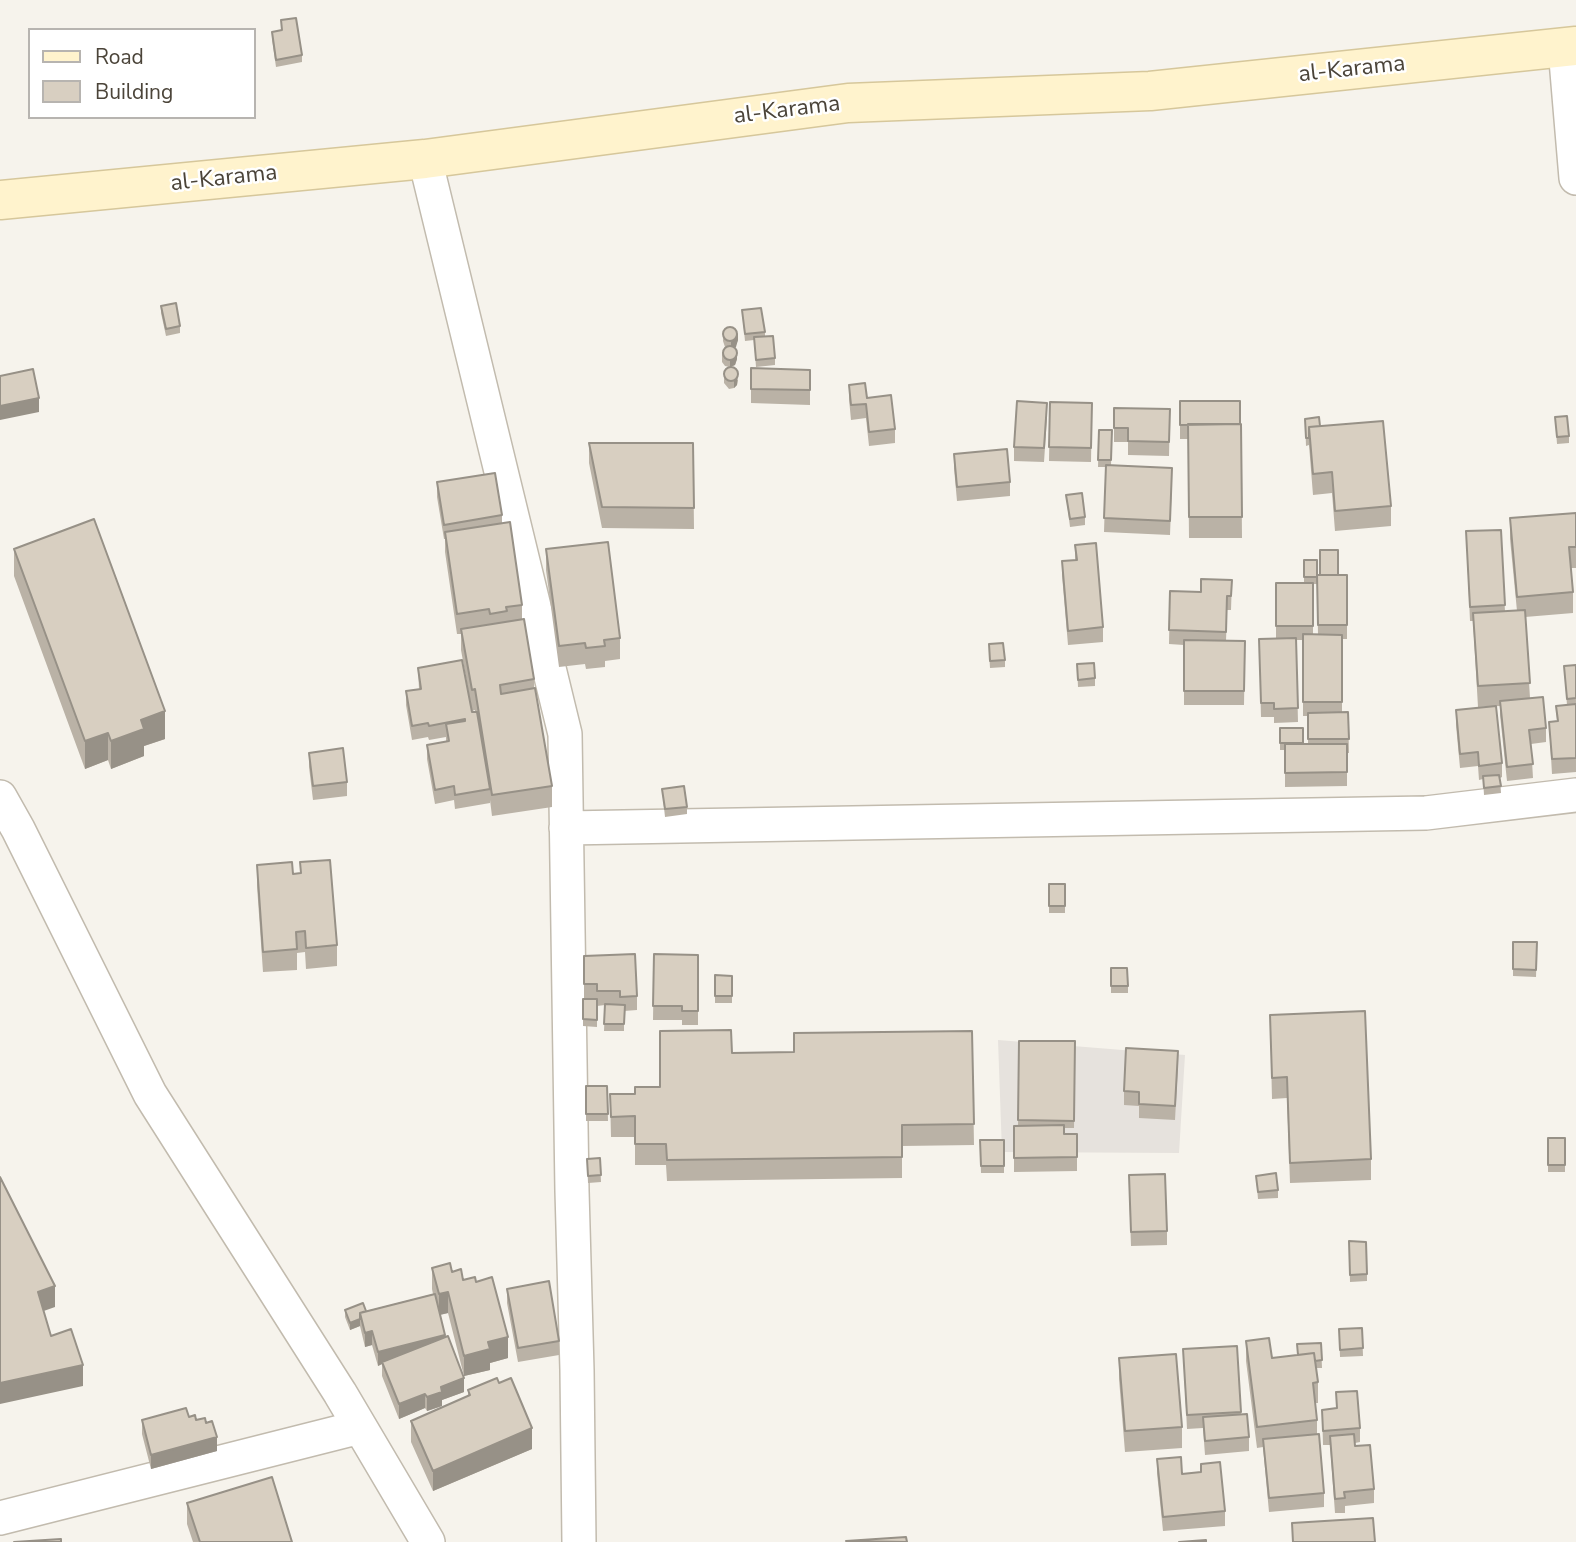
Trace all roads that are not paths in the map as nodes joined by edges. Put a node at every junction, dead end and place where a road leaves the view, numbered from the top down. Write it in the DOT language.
graph roads {
  1 [pos="1570,47"];
  2 [pos="425,159"];
  3 [pos="1576,178"];
  4 [pos="0,200"];
  5 [pos="1576,795"];
  6 [pos="0,797"];
  7 [pos="566,828"];
  8 [pos="9,830"];
  9 [pos="360,1427"];
  10 [pos="0,1518"];
  11 [pos="428,1542"];
  12 [pos="579,1542"];
  1 -- 2 [label="main road, al-Karama"];
  1 -- 3 [label="street"];
  2 -- 4 [label="main road, al-Karama"];
  2 -- 7 [label="street"];
  5 -- 7 [label="street"];
  6 -- 8 [label="street"];
  7 -- 12 [label="street"];
  8 -- 9 [label="street"];
  9 -- 10 [label="street"];
  9 -- 11 [label="street"];
}
